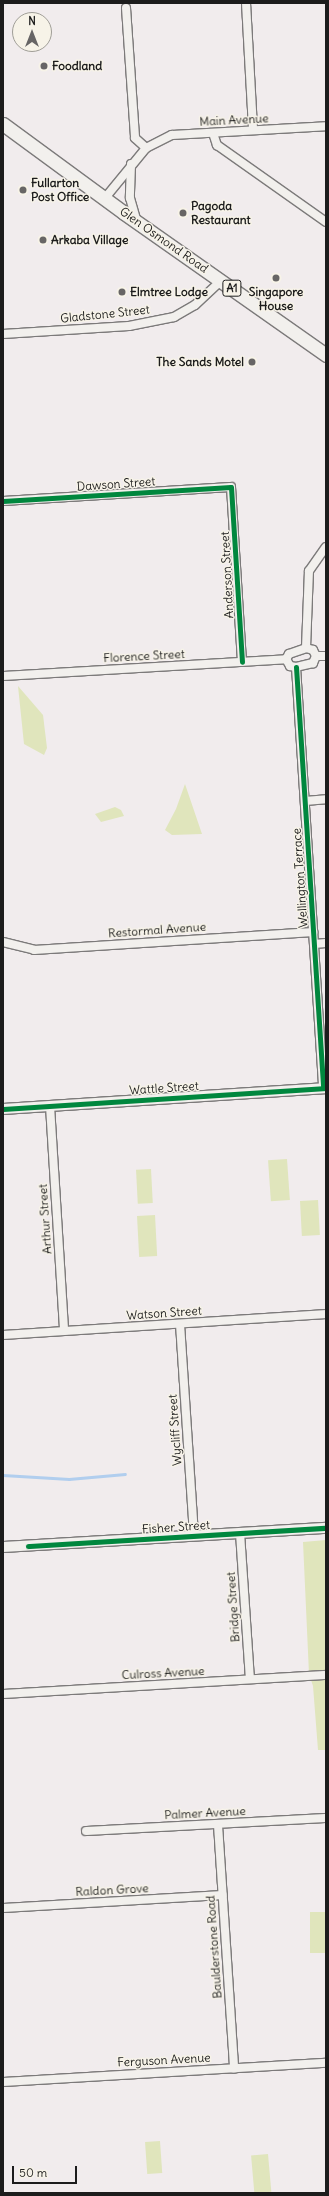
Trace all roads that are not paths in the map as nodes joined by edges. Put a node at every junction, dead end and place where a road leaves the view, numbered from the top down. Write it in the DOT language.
graph roads {
  1 [pos="246,3"];
  2 [pos="126,8"];
  3 [pos="3,124"];
  4 [pos="326,126"];
  5 [pos="253,130"];
  6 [pos="213,133"];
  7 [pos="146,148"];
  8 [pos="132,164"];
  9 [pos="105,198"];
  10 [pos="138,222"];
  11 [pos="326,222"];
  12 [pos="221,281"];
  13 [pos="3,334"];
  14 [pos="326,355"];
  15 [pos="231,487"];
  16 [pos="3,501"];
  17 [pos="326,547"];
  18 [pos="306,648"];
  19 [pos="316,656"];
  20 [pos="326,656"];
  21 [pos="286,659"];
  22 [pos="242,662"];
  23 [pos="296,667"];
  24 [pos="3,676"];
  25 [pos="326,800"];
  26 [pos="305,801"];
  27 [pos="313,932"];
  28 [pos="3,942"];
  29 [pos="326,943"];
  30 [pos="314,944"];
  31 [pos="324,1088"];
  32 [pos="50,1106"];
  33 [pos="3,1109"];
  34 [pos="326,1314"];
  35 [pos="180,1324"];
  36 [pos="64,1331"];
  37 [pos="3,1335"];
  38 [pos="326,1528"];
  39 [pos="240,1533"];
  40 [pos="194,1536"];
  41 [pos="3,1548"];
  42 [pos="324,1676"];
  43 [pos="250,1679"];
  44 [pos="3,1694"];
  45 [pos="326,1818"];
  46 [pos="218,1824"];
  47 [pos="86,1832"];
  48 [pos="223,1895"];
  49 [pos="3,1908"];
  50 [pos="326,2063"];
  51 [pos="234,2068"];
  52 [pos="3,2082"];
  1 -- 5 [label="street"];
  2 -- 7 [label="street"];
  3 -- 9 [label="highway, Glen Osmond Road / A1"];
  4 -- 5 [label="street, Main Avenue"];
  5 -- 6 [label="street, Main Avenue"];
  6 -- 7 [label="street, Main Avenue"];
  6 -- 11 [label="street"];
  7 -- 8 [label="street, Main Avenue"];
  8 -- 9 [label="street, Main Avenue"];
  8 -- 10 [label="street"];
  9 -- 10 [label="highway, Glen Osmond Road / A1"];
  10 -- 12 [label="highway, Glen Osmond Road / A1"];
  12 -- 13 [label="street, Gladstone Street"];
  12 -- 14 [label="highway, Glen Osmond Road / A1"];
  15 -- 16 [label="street, Dawson Street"];
  15 -- 22 [label="street, Anderson Street"];
  17 -- 18 [label="street"];
  18 -- 19 [label="street"];
  18 -- 21 [label="street"];
  19 -- 20 [label="street"];
  19 -- 23 [label="street"];
  21 -- 22 [label="street, Florence Street"];
  21 -- 23 [label="street"];
  22 -- 24 [label="street, Florence Street"];
  23 -- 26 [label="street, Wellington Terrace"];
  25 -- 26 [label="street"];
  26 -- 27 [label="street, Wellington Terrace"];
  27 -- 28 [label="street, Restormal Avenue"];
  27 -- 30 [label="street, Wellington Terrace"];
  29 -- 30 [label="street"];
  30 -- 31 [label="street, Wellington Terrace"];
  31 -- 32 [label="street, Wattle Street"];
  32 -- 33 [label="street, Wattle Street"];
  32 -- 36 [label="street, Arthur Street"];
  34 -- 35 [label="street, Watson Street"];
  35 -- 36 [label="street, Watson Street"];
  35 -- 40 [label="street, Wycliff Street"];
  36 -- 37 [label="street, Watson Street"];
  38 -- 39 [label="street, Fisher Street"];
  39 -- 40 [label="street, Fisher Street"];
  39 -- 43 [label="street, Bridge Street"];
  40 -- 41 [label="street, Fisher Street"];
  42 -- 43 [label="street, Culross Avenue"];
  43 -- 44 [label="street, Culross Avenue"];
  45 -- 46 [label="street, Palmer Avenue"];
  46 -- 47 [label="street, Palmer Avenue"];
  46 -- 48 [label="street, Baulderstone Road"];
  48 -- 49 [label="street, Raldon Grove"];
  48 -- 51 [label="street, Baulderstone Road"];
  50 -- 51 [label="street, Ferguson Avenue"];
  51 -- 52 [label="street, Ferguson Avenue"];
}
